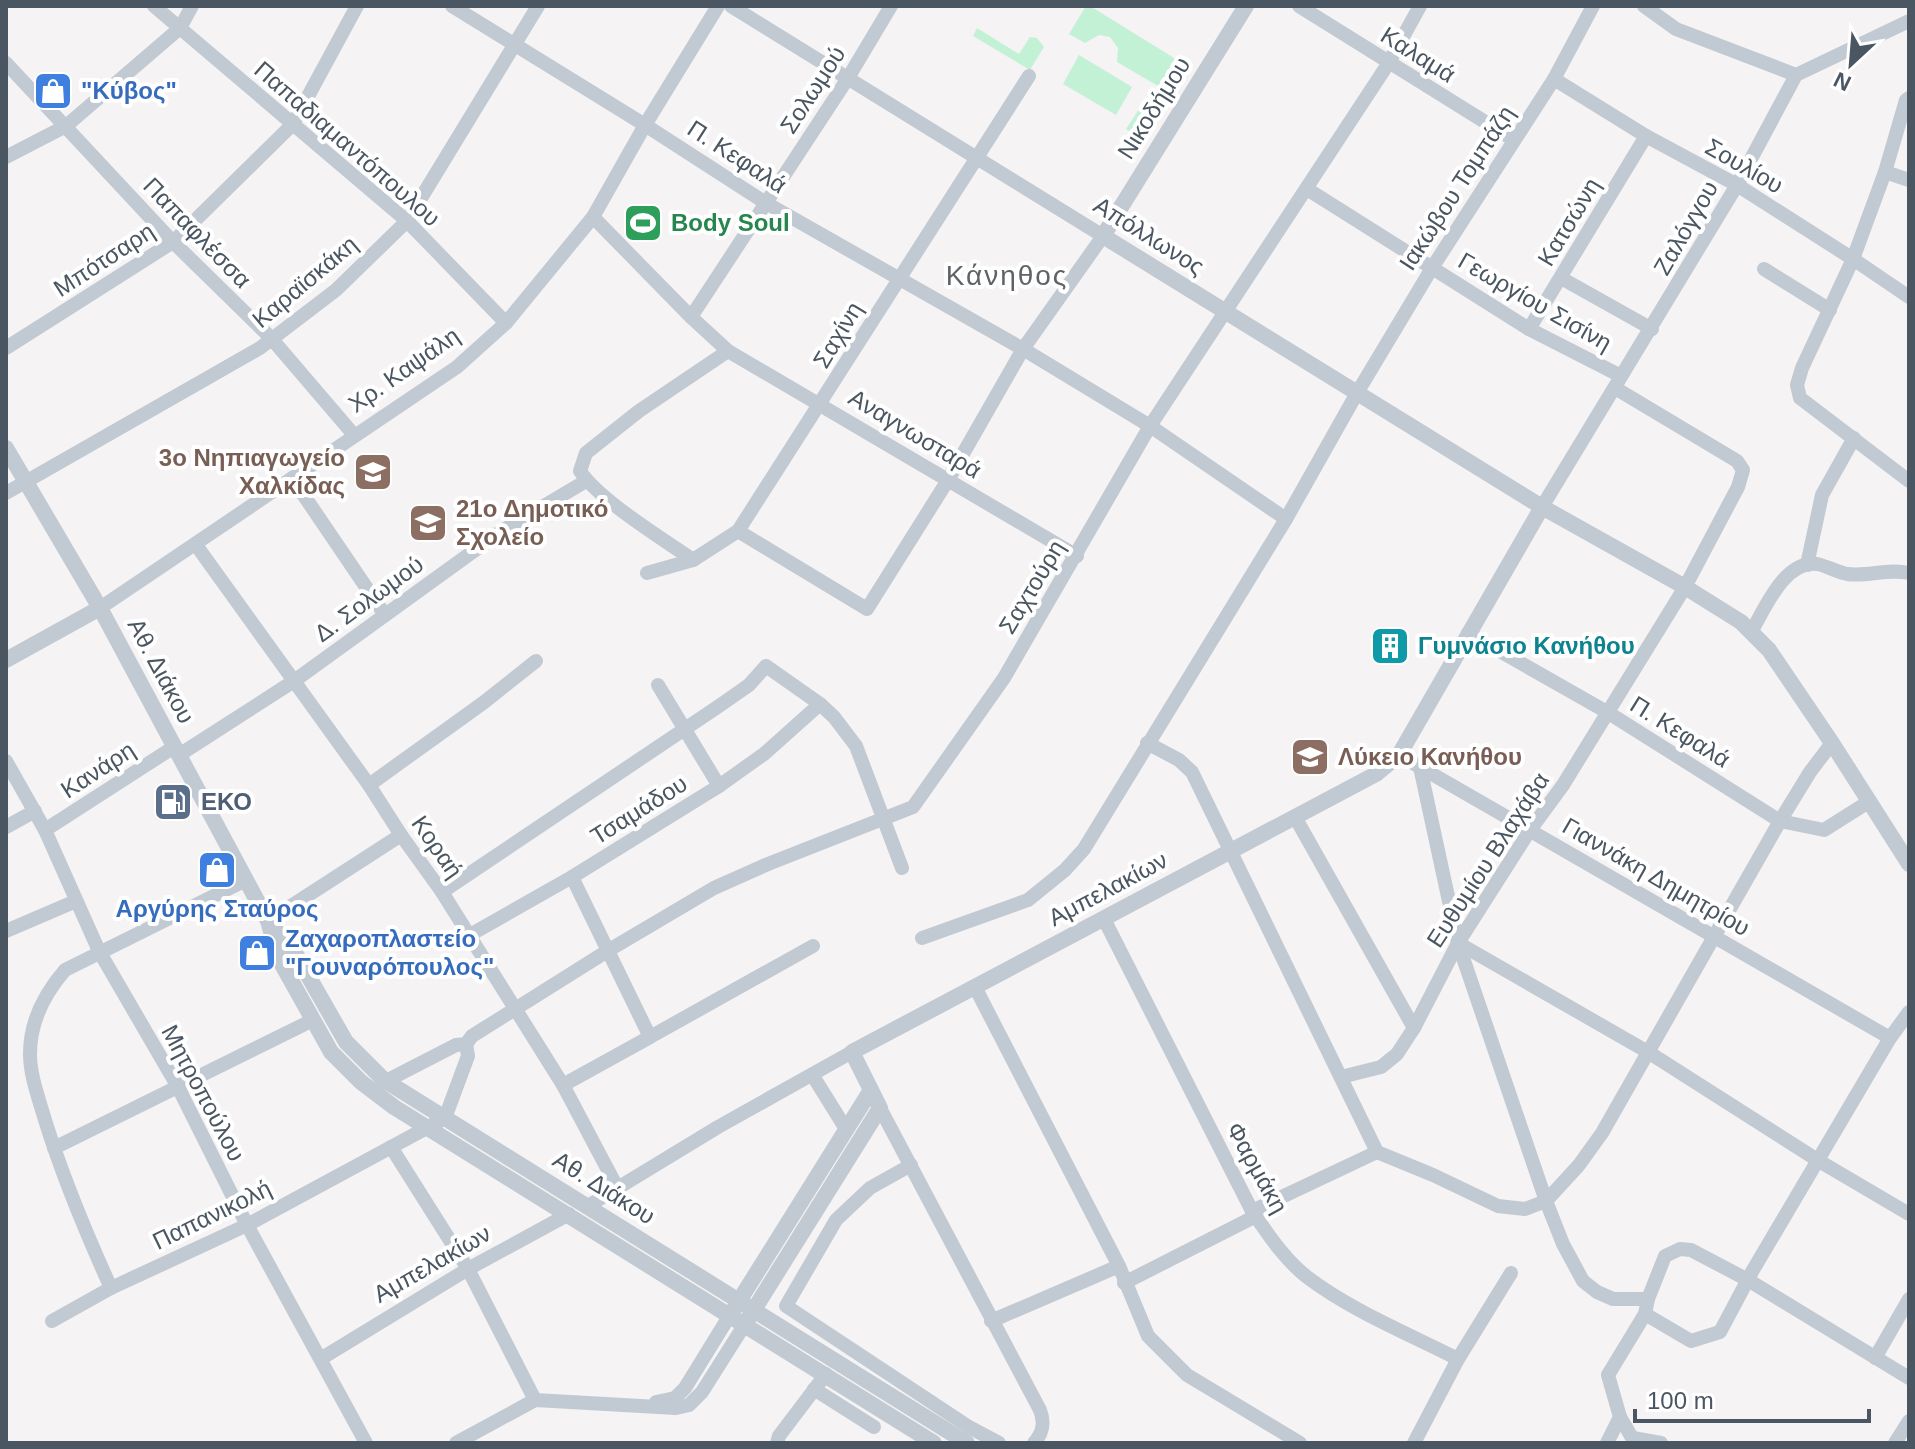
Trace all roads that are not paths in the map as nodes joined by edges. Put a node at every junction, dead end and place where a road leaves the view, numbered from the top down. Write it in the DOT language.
graph roads {
  1 [pos="154,6"];
  2 [pos="192,6"];
  3 [pos="357,6"];
  4 [pos="452,6"];
  5 [pos="538,6"];
  6 [pos="718,6"];
  7 [pos="731,6"];
  8 [pos="891,6"];
  9 [pos="1246,6"];
  10 [pos="1299,6"];
  11 [pos="1420,6"];
  12 [pos="1593,6"];
  13 [pos="1644,6"];
  14 [pos="1909,21"];
  15 [pos="180,28"];
  16 [pos="515,44"];
  17 [pos="6,63"];
  18 [pos="1388,64"];
  19 [pos="1796,75"];
  20 [pos="1029,76"];
  21 [pos="848,78"];
  22 [pos="1554,79"];
  23 [pos="1909,98"];
  24 [pos="293,124"];
  25 [pos="645,125"];
  26 [pos="66,126"];
  27 [pos="1646,136"];
  28 [pos="1514,140"];
  29 [pos="6,157"];
  30 [pos="976,158"];
  31 [pos="1885,172"];
  32 [pos="1909,180"];
  33 [pos="1737,185"];
  34 [pos="1307,189"];
  35 [pos="766,203"];
  36 [pos="593,217"];
  37 [pos="407,221"];
  38 [pos="1103,236"];
  39 [pos="173,242"];
  40 [pos="1853,259"];
  41 [pos="1432,268"];
  42 [pos="1764,269"];
  43 [pos="1561,278"];
  44 [pos="898,279"];
  45 [pos="1909,297"];
  46 [pos="1830,310"];
  47 [pos="1227,313"];
  48 [pos="691,317"];
  49 [pos="506,323"];
  50 [pos="1529,329"];
  51 [pos="1652,329"];
  52 [pos="271,338"];
  53 [pos="6,348"];
  54 [pos="1023,349"];
  55 [pos="728,351"];
  56 [pos="1618,382"];
  57 [pos="1357,393"];
  58 [pos="822,404"];
  59 [pos="1150,426"];
  60 [pos="354,435"];
  61 [pos="1854,438"];
  62 [pos="6,448"];
  63 [pos="1743,470"];
  64 [pos="583,476"];
  65 [pos="292,478"];
  66 [pos="948,480"];
  67 [pos="1909,481"];
  68 [pos="26,482"];
  69 [pos="6,493"];
  70 [pos="1542,507"];
  71 [pos="1286,519"];
  72 [pos="738,531"];
  73 [pos="196,545"];
  74 [pos="1077,556"];
  75 [pos="693,560"];
  76 [pos="1807,565"];
  77 [pos="647,573"];
  78 [pos="1909,573"];
  79 [pos="1685,587"];
  80 [pos="100,608"];
  81 [pos="385,615"];
  82 [pos="1751,632"];
  83 [pos="1468,633"];
  84 [pos="6,660"];
  85 [pos="536,661"];
  86 [pos="294,681"];
  87 [pos="658,685"];
  88 [pos="820,704"];
  89 [pos="1607,712"];
  90 [pos="684,728"];
  91 [pos="1147,743"];
  92 [pos="1832,743"];
  93 [pos="177,751"];
  94 [pos="1399,755"];
  95 [pos="6,761"];
  96 [pos="1420,767"];
  97 [pos="369,785"];
  98 [pos="719,786"];
  99 [pos="1870,801"];
  100 [pos="35,811"];
  101 [pos="1295,817"];
  102 [pos="883,819"];
  103 [pos="1780,821"];
  104 [pos="6,827"];
  105 [pos="45,830"];
  106 [pos="1530,830"];
  107 [pos="401,835"];
  108 [pos="1232,850"];
  109 [pos="1909,864"];
  110 [pos="902,868"];
  111 [pos="572,877"];
  112 [pos="246,880"];
  113 [pos="442,892"];
  114 [pos="76,901"];
  115 [pos="1104,919"];
  116 [pos="268,921"];
  117 [pos="6,931"];
  118 [pos="468,936"];
  119 [pos="1715,936"];
  120 [pos="922,938"];
  121 [pos="1458,943"];
  122 [pos="813,946"];
  123 [pos="609,950"];
  124 [pos="99,951"];
  125 [pos="975,987"];
  126 [pos="516,1010"];
  127 [pos="1909,1012"];
  128 [pos="313,1020"];
  129 [pos="1414,1028"];
  130 [pos="650,1037"];
  131 [pos="1890,1038"];
  132 [pos="466,1044"];
  133 [pos="852,1052"];
  134 [pos="1648,1052"];
  135 [pos="813,1076"];
  136 [pos="1341,1077"];
  137 [pos="386,1081"];
  138 [pos="563,1085"];
  139 [pos="178,1087"];
  140 [pos="871,1090"];
  141 [pos="880,1108"];
  142 [pos="445,1118"];
  143 [pos="427,1128"];
  144 [pos="846,1129"];
  145 [pos="391,1147"];
  146 [pos="54,1148"];
  147 [pos="1377,1152"];
  148 [pos="1819,1161"];
  149 [pos="911,1165"];
  150 [pos="618,1189"];
  151 [pos="1546,1201"];
  152 [pos="588,1206"];
  153 [pos="569,1214"];
  154 [pos="1254,1214"];
  155 [pos="1909,1214"];
  156 [pos="247,1225"];
  157 [pos="1119,1266"];
  158 [pos="468,1269"];
  159 [pos="1511,1273"];
  160 [pos="1748,1280"];
  161 [pos="1124,1283"];
  162 [pos="111,1288"];
  163 [pos="1909,1299"];
  164 [pos="747,1304"];
  165 [pos="1646,1306"];
  166 [pos="738,1319"];
  167 [pos="52,1321"];
  168 [pos="991,1321"];
  169 [pos="322,1358"];
  170 [pos="1875,1358"];
  171 [pos="1458,1359"];
  172 [pos="826,1374"];
  173 [pos="1909,1378"];
  174 [pos="814,1389"];
  175 [pos="535,1400"];
  176 [pos="887,1413"];
  177 [pos="1620,1417"];
  178 [pos="1909,1421"];
  179 [pos="874,1427"];
  180 [pos="1634,1441"];
  181 [pos="366,1443"];
  182 [pos="456,1443"];
  183 [pos="777,1443"];
  184 [pos="879,1443"];
  185 [pos="934,1443"];
  186 [pos="967,1443"];
  187 [pos="999,1443"];
  188 [pos="1034,1443"];
  189 [pos="1300,1443"];
  190 [pos="1414,1443"];
  191 [pos="1607,1443"];
  192 [pos="1661,1443"];
  193 [pos="1895,1443"];
  1 -- 15 [label="street, Παπαδιαμαντόπουλου"];
  2 -- 15 [label="street"];
  3 -- 24 [label="street, Μπότσαρη"];
  4 -- 16 [label="street, Π. Κεφαλά"];
  5 -- 16 [label="street, Καραϊσκάκη"];
  6 -- 25 [label="street, Χρ. Καψάλη"];
  7 -- 21 [label="street, Απόλλωνος"];
  8 -- 21 [label="street, Σολωμού"];
  9 -- 38 [label="street, Νικοδήμου"];
  10 -- 18 [label="street, Καλαμά"];
  11 -- 18 [label="street, Σαχτούρη"];
  12 -- 22 [label="street, Ιακώβου Τομπάζη"];
  13 -- 19 [label="street"];
  14 -- 19 [label="street"];
  15 -- 24 [label="street, Παπαδιαμαντόπουλου"];
  15 -- 26 [label="street"];
  16 -- 25 [label="street, Π. Κεφαλά"];
  16 -- 37 [label="street, Καραϊσκάκη"];
  17 -- 26 [label="street, Παπαφλέσσα"];
  18 -- 28 [label="street, Καλαμά"];
  18 -- 34 [label="street, Σαχτούρη"];
  19 -- 33 [label="street, Ζαλόγγου"];
  20 -- 30 [label="street, Σαχίνη"];
  21 -- 30 [label="street, Απόλλωνος"];
  21 -- 35 [label="street, Σολωμού"];
  22 -- 27 [label="street, Σουλίου"];
  22 -- 28 [label="street, Ιακώβου Τομπάζη"];
  23 -- 31 [label="street"];
  24 -- 37 [label="street, Παπαδιαμαντόπουλου"];
  24 -- 39 [label="street, Μπότσαρη"];
  25 -- 35 [label="street, Π. Κεφαλά"];
  25 -- 36 [label="street, Χρ. Καψάλη"];
  26 -- 29 [label="street"];
  26 -- 39 [label="street, Παπαφλέσσα"];
  27 -- 33 [label="street, Σουλίου"];
  27 -- 43 [label="street, Κατσώνη"];
  28 -- 41 [label="street, Ιακώβου Τομπάζη"];
  30 -- 38 [label="street, Απόλλωνος"];
  30 -- 44 [label="street, Σαχίνη"];
  31 -- 32 [label="street"];
  31 -- 40 [label="street"];
  33 -- 40 [label="street, Σουλίου"];
  33 -- 51 [label="street, Ζαλόγγου"];
  34 -- 41 [label="street, Γεωργίου Σισίνη"];
  34 -- 47 [label="street, Σαχτούρη"];
  35 -- 44 [label="street, Π. Κεφαλά"];
  35 -- 48 [label="street, Σολωμού"];
  36 -- 48 [label="street, Αναγνωσταρά"];
  36 -- 49 [label="street, Χρ. Καψάλη"];
  37 -- 49 [label="street, Παπαδιαμαντόπουλου"];
  37 -- 52 [label="street, Καραϊσκάκη"];
  38 -- 47 [label="street, Απόλλωνος"];
  38 -- 54 [label="street"];
  39 -- 52 [label="street, Παπαφλέσσα"];
  39 -- 53 [label="street, Μπότσαρη"];
  40 -- 45 [label="street, Σουλίου"];
  40 -- 46 [label="street"];
  41 -- 50 [label="street, Γεωργίου Σισίνη"];
  41 -- 57 [label="street, Ιακώβου Τομπάζη"];
  42 -- 46 [label="street"];
  43 -- 50 [label="street, Κατσώνη"];
  43 -- 51 [label="street"];
  44 -- 54 [label="street, Π. Κεφαλά"];
  44 -- 58 [label="street, Σαχίνη"];
  46 -- 61 [label="street"];
  47 -- 57 [label="street, Απόλλωνος"];
  47 -- 59 [label="street, Σαχτούρη"];
  48 -- 55 [label="street, Αναγνωσταρά"];
  49 -- 60 [label="street, Χρ. Καψάλη"];
  50 -- 56 [label="street, Γεωργίου Σισίνη"];
  51 -- 56 [label="street, Ζαλόγγου"];
  52 -- 60 [label="street, Παπαφλέσσα"];
  52 -- 68 [label="street, Καραϊσκάκη"];
  54 -- 59 [label="street, Π. Κεφαλά"];
  54 -- 66 [label="street"];
  55 -- 58 [label="street, Αναγνωσταρά"];
  55 -- 64 [label="street, Δ. Σολωμού"];
  56 -- 63 [label="street, Γεωργίου Σισίνη"];
  56 -- 70 [label="street, Ζαλόγγου"];
  57 -- 70 [label="street, Απόλλωνος"];
  57 -- 71 [label="street, Ιακώβου Τομπάζη"];
  58 -- 66 [label="street, Αναγνωσταρά"];
  58 -- 72 [label="street, Σαχίνη"];
  59 -- 71 [label="street, Π. Κεφαλά"];
  59 -- 74 [label="street, Σαχτούρη"];
  60 -- 65 [label="street, Χρ. Καψάλη"];
  61 -- 67 [label="street"];
  61 -- 76 [label="street"];
  62 -- 68 [label="street, Αθ. Διάκου"];
  63 -- 79 [label="street, Ευθυμίου Βλαχάβα"];
  64 -- 75 [label="street"];
  64 -- 81 [label="street, Δ. Σολωμού"];
  65 -- 73 [label="street, Χρ. Καψάλη"];
  65 -- 81 [label="street"];
  66 -- 72 [label="street"];
  66 -- 74 [label="street, Αναγνωσταρά"];
  68 -- 69 [label="street, Καραϊσκάκη"];
  68 -- 80 [label="street, Αθ. Διάκου"];
  70 -- 79 [label="street, Απόλλωνος"];
  70 -- 83 [label="street, Αμπελακίων"];
  71 -- 91 [label="street, Ιακώβου Τομπάζη"];
  72 -- 75 [label="street, Σαχίνη"];
  73 -- 80 [label="street, Χρ. Καψάλη"];
  73 -- 86 [label="street, Κοραή"];
  74 -- 102 [label="street, Σαχτούρη"];
  75 -- 77 [label="street, Σαχίνη"];
  76 -- 78 [label="street"];
  76 -- 82 [label="street"];
  79 -- 82 [label="street, Απόλλωνος"];
  79 -- 89 [label="street, Ευθυμίου Βλαχάβα"];
  80 -- 84 [label="street, Χρ. Καψάλη"];
  80 -- 93 [label="street, Αθ. Διάκου"];
  81 -- 86 [label="street, Δ. Σολωμού"];
  82 -- 92 [label="street, Απόλλωνος"];
  83 -- 89 [label="street, Π. Κεφαλά"];
  83 -- 94 [label="street, Αμπελακίων"];
  85 -- 97 [label="street"];
  86 -- 93 [label="street, Δ. Σολωμού"];
  86 -- 97 [label="street, Κοραή"];
  87 -- 90 [label="street"];
  88 -- 90 [label="street"];
  88 -- 98 [label="street, Τσαμάδου"];
  88 -- 102 [label="street"];
  89 -- 103 [label="street, Π. Κεφαλά"];
  89 -- 106 [label="street, Ευθυμίου Βλαχάβα"];
  90 -- 98 [label="street"];
  90 -- 113 [label="street"];
  91 -- 108 [label="street"];
  91 -- 120 [label="street, Ιακώβου Τομπάζη"];
  92 -- 99 [label="street, Απόλλωνος"];
  92 -- 103 [label="street"];
  93 -- 105 [label="street, Κανάρη"];
  93 -- 112 [label="street, Αθ. Διάκου"];
  94 -- 96 [label="street, Γιαννάκη Δημητρίου"];
  94 -- 101 [label="street, Αμπελακίων"];
  95 -- 100 [label="street, Μητροπούλου"];
  96 -- 106 [label="street, Γιαννάκη Δημητρίου"];
  96 -- 121 [label="street"];
  97 -- 107 [label="street, Κοραή"];
  98 -- 111 [label="street, Τσαμάδου"];
  99 -- 103 [label="street, Π. Κεφαλά"];
  99 -- 109 [label="street, Απόλλωνος"];
  100 -- 104 [label="street, Κανάρη"];
  100 -- 105 [label="street, Μητροπούλου"];
  101 -- 108 [label="street, Αμπελακίων"];
  101 -- 129 [label="street"];
  102 -- 110 [label="street"];
  102 -- 123 [label="street, Σαχτούρη"];
  103 -- 119 [label="street"];
  105 -- 114 [label="street, Μητροπούλου"];
  106 -- 119 [label="street, Γιαννάκη Δημητρίου"];
  106 -- 121 [label="street, Ευθυμίου Βλαχάβα"];
  107 -- 113 [label="street, Κοραή"];
  107 -- 116 [label="street"];
  108 -- 115 [label="street, Αμπελακίων"];
  108 -- 136 [label="street"];
  111 -- 118 [label="street, Τσαμάδου"];
  111 -- 123 [label="street"];
  112 -- 116 [label="street, Αθ. Διάκου"];
  112 -- 124 [label="street"];
  113 -- 118 [label="street, Κοραή"];
  114 -- 117 [label="street"];
  114 -- 124 [label="street, Μητροπούλου"];
  115 -- 125 [label="street, Αμπελακίων"];
  115 -- 154 [label="street, Φαρμάκη"];
  116 -- 128 [label="street, Αθ. Διάκου"];
  116 -- 137 [label="street, Αθ. Διάκου"];
  118 -- 126 [label="street, Κοραή"];
  119 -- 131 [label="street, Γιαννάκη Δημητρίου"];
  119 -- 134 [label="street"];
  121 -- 129 [label="street, Ευθυμίου Βλαχάβα"];
  121 -- 134 [label="street"];
  121 -- 151 [label="street"];
  122 -- 130 [label="street"];
  123 -- 126 [label="street, Σαχτούρη"];
  123 -- 130 [label="street"];
  124 -- 139 [label="street, Μητροπούλου"];
  124 -- 146 [label="street"];
  125 -- 133 [label="street, Αμπελακίων"];
  125 -- 157 [label="street"];
  126 -- 132 [label="street, Σαχτούρη"];
  126 -- 138 [label="street, Κοραή"];
  127 -- 131 [label="street"];
  128 -- 139 [label="street"];
  128 -- 143 [label="street, Αθ. Διάκου"];
  129 -- 136 [label="street, Ευθυμίου Βλαχάβα"];
  130 -- 138 [label="street"];
  131 -- 148 [label="street"];
  132 -- 137 [label="street, Σαχτούρη"];
  132 -- 142 [label="street"];
  133 -- 135 [label="street, Αμπελακίων"];
  133 -- 140 [label="street"];
  134 -- 148 [label="street"];
  134 -- 151 [label="street"];
  135 -- 144 [label="street"];
  135 -- 150 [label="street, Αμπελακίων"];
  136 -- 147 [label="street"];
  137 -- 142 [label="street, Αθ. Διάκου"];
  138 -- 150 [label="street, Κοραή"];
  139 -- 146 [label="street"];
  139 -- 156 [label="street, Μητροπούλου"];
  140 -- 141 [label="street"];
  140 -- 144 [label="street"];
  141 -- 149 [label="street"];
  141 -- 164 [label="street"];
  142 -- 143 [label="street, Παπανικολή"];
  142 -- 152 [label="street, Αθ. Διάκου"];
  143 -- 145 [label="street, Παπανικολή"];
  143 -- 153 [label="street, Αθ. Διάκου"];
  144 -- 164 [label="street"];
  145 -- 156 [label="street, Παπανικολή"];
  145 -- 158 [label="street"];
  146 -- 162 [label="street"];
  147 -- 151 [label="street"];
  147 -- 154 [label="street"];
  148 -- 155 [label="street"];
  148 -- 160 [label="street"];
  149 -- 168 [label="street"];
  149 -- 187 [label="street"];
  150 -- 152 [label="street, Αμπελακίων"];
  151 -- 165 [label="street"];
  152 -- 164 [label="street, Αθ. Διάκου"];
  153 -- 158 [label="street, Αμπελακίων"];
  153 -- 166 [label="street, Αθ. Διάκου"];
  154 -- 161 [label="street"];
  154 -- 171 [label="street, Φαρμάκη"];
  156 -- 162 [label="street, Παπανικολή"];
  156 -- 169 [label="street, Μητροπούλου"];
  157 -- 161 [label="street"];
  157 -- 168 [label="street"];
  158 -- 169 [label="street, Αμπελακίων"];
  158 -- 175 [label="street"];
  159 -- 171 [label="street"];
  160 -- 165 [label="street"];
  160 -- 165 [label="street"];
  160 -- 170 [label="street"];
  161 -- 189 [label="street"];
  162 -- 167 [label="street, Παπανικολή"];
  163 -- 170 [label="street"];
  164 -- 166 [label="street"];
  164 -- 186 [label="street, Αθ. Διάκου"];
  165 -- 177 [label="street"];
  166 -- 172 [label="street, Αθ. Διάκου"];
  166 -- 175 [label="street"];
  168 -- 188 [label="street"];
  169 -- 181 [label="street, Μητροπούλου"];
  170 -- 173 [label="street"];
  171 -- 190 [label="street"];
  172 -- 174 [label="street"];
  172 -- 176 [label="street, Αθ. Διάκου"];
  174 -- 179 [label="street"];
  174 -- 183 [label="street"];
  175 -- 182 [label="street"];
  176 -- 179 [label="street"];
  176 -- 185 [label="street, Αθ. Διάκου"];
  177 -- 180 [label="street"];
  177 -- 191 [label="street"];
  178 -- 193 [label="street"];
  179 -- 184 [label="street"];
  180 -- 192 [label="street"];
}
